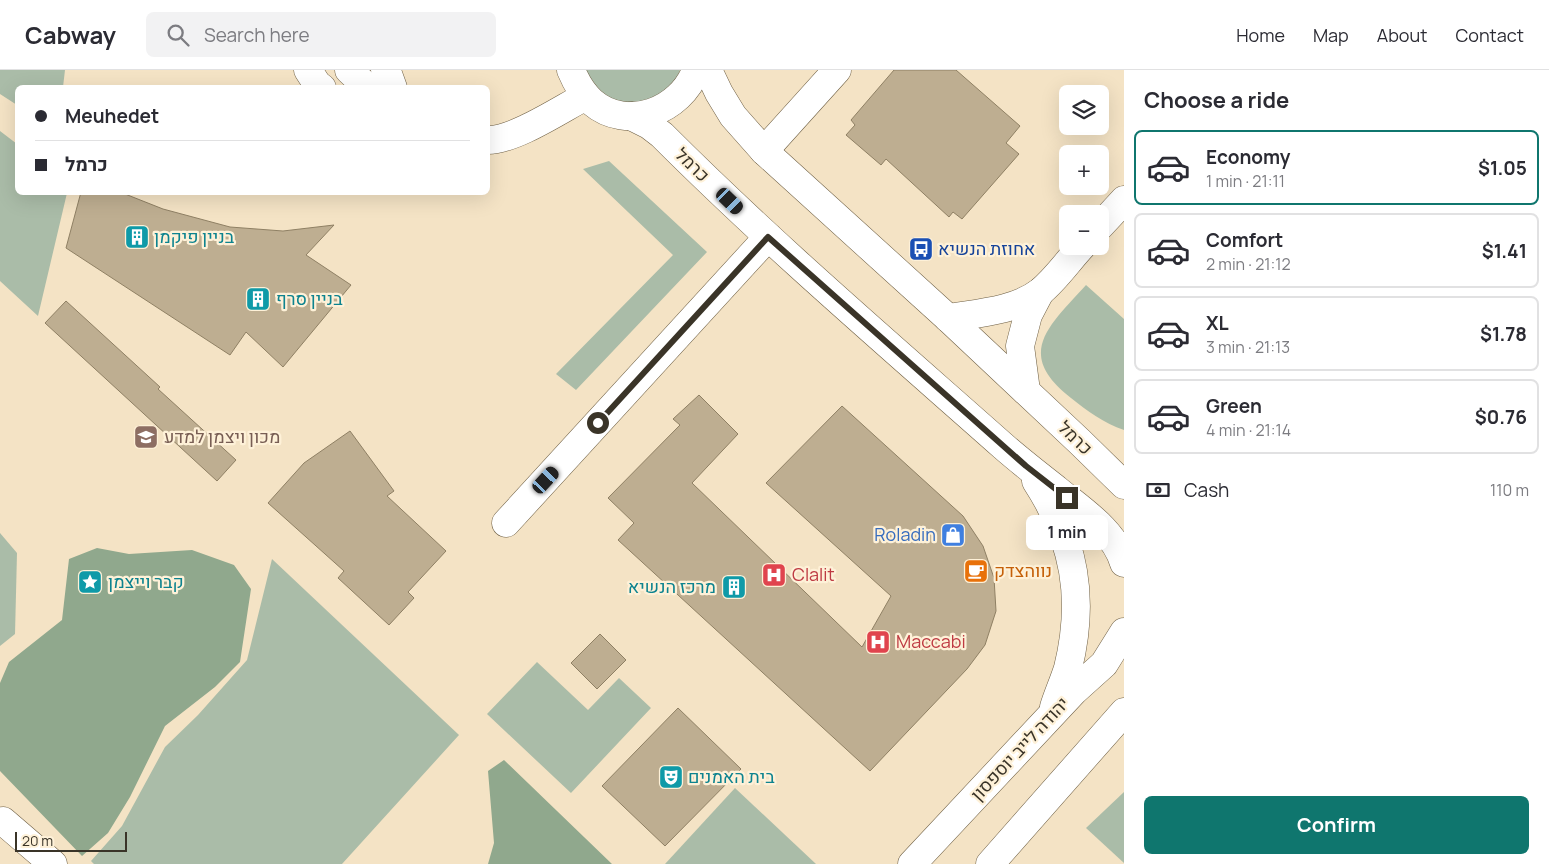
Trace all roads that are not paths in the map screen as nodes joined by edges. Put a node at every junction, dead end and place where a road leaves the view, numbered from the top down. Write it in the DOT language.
graph roads {
  1 [pos="308,70"];
  2 [pos="349,70"];
  3 [pos="385,70"];
  4 [pos="570,70"];
  5 [pos="696,70"];
  6 [pos="708,70"];
  7 [pos="837,70"];
  8 [pos="318,85"];
  9 [pos="365,85"];
  10 [pos="392,85"];
  11 [pos="586,96"];
  12 [pos="631,116"];
  13 [pos="490,140"];
  14 [pos="764,151"];
  15 [pos="1124,200"];
  16 [pos="1109,216"];
  17 [pos="768,237"];
  18 [pos="1074,255"];
  19 [pos="1040,292"];
  20 [pos="948,318"];
  21 [pos="1026,390"];
  22 [pos="1080,442"];
  23 [pos="1124,460"];
  24 [pos="1026,466"];
  25 [pos="1124,485"];
  26 [pos="506,523"];
  27 [pos="1124,563"];
  28 [pos="1124,632"];
  29 [pos="1124,712"];
  30 [pos="1051,716"];
  31 [pos="1,819"];
  32 [pos="54,864"];
  33 [pos="912,864"];
  34 [pos="990,864"];
  1 -- 8 [label="street"];
  2 -- 9 [label="street"];
  3 -- 10 [label="street"];
  4 -- 11 [label="street"];
  5 -- 12 [label="street"];
  6 -- 14 [label="street, כרמל"];
  7 -- 14 [label="street"];
  11 -- 12 [label="street"];
  11 -- 13 [label="street"];
  12 -- 17 [label="street, כרמל"];
  14 -- 20 [label="street, כרמל"];
  15 -- 16 [label="street"];
  17 -- 24 [label="street, כרמל"];
  17 -- 26 [label="street"];
  18 -- 19 [label="street"];
  19 -- 20 [label="street"];
  19 -- 21 [label="street"];
  20 -- 21 [label="street, כרמל"];
  21 -- 22 [label="street, כרמל"];
  22 -- 23 [label="street"];
  22 -- 25 [label="street, כרמל"];
  24 -- 27 [label="street, כרמל"];
  24 -- 30 [label="street"];
  28 -- 30 [label="street, יהודה לייב יוספסון"];
  29 -- 34 [label="street"];
  30 -- 33 [label="street, יהודה לייב יוספסון"];
  31 -- 32 [label="street"];
}
